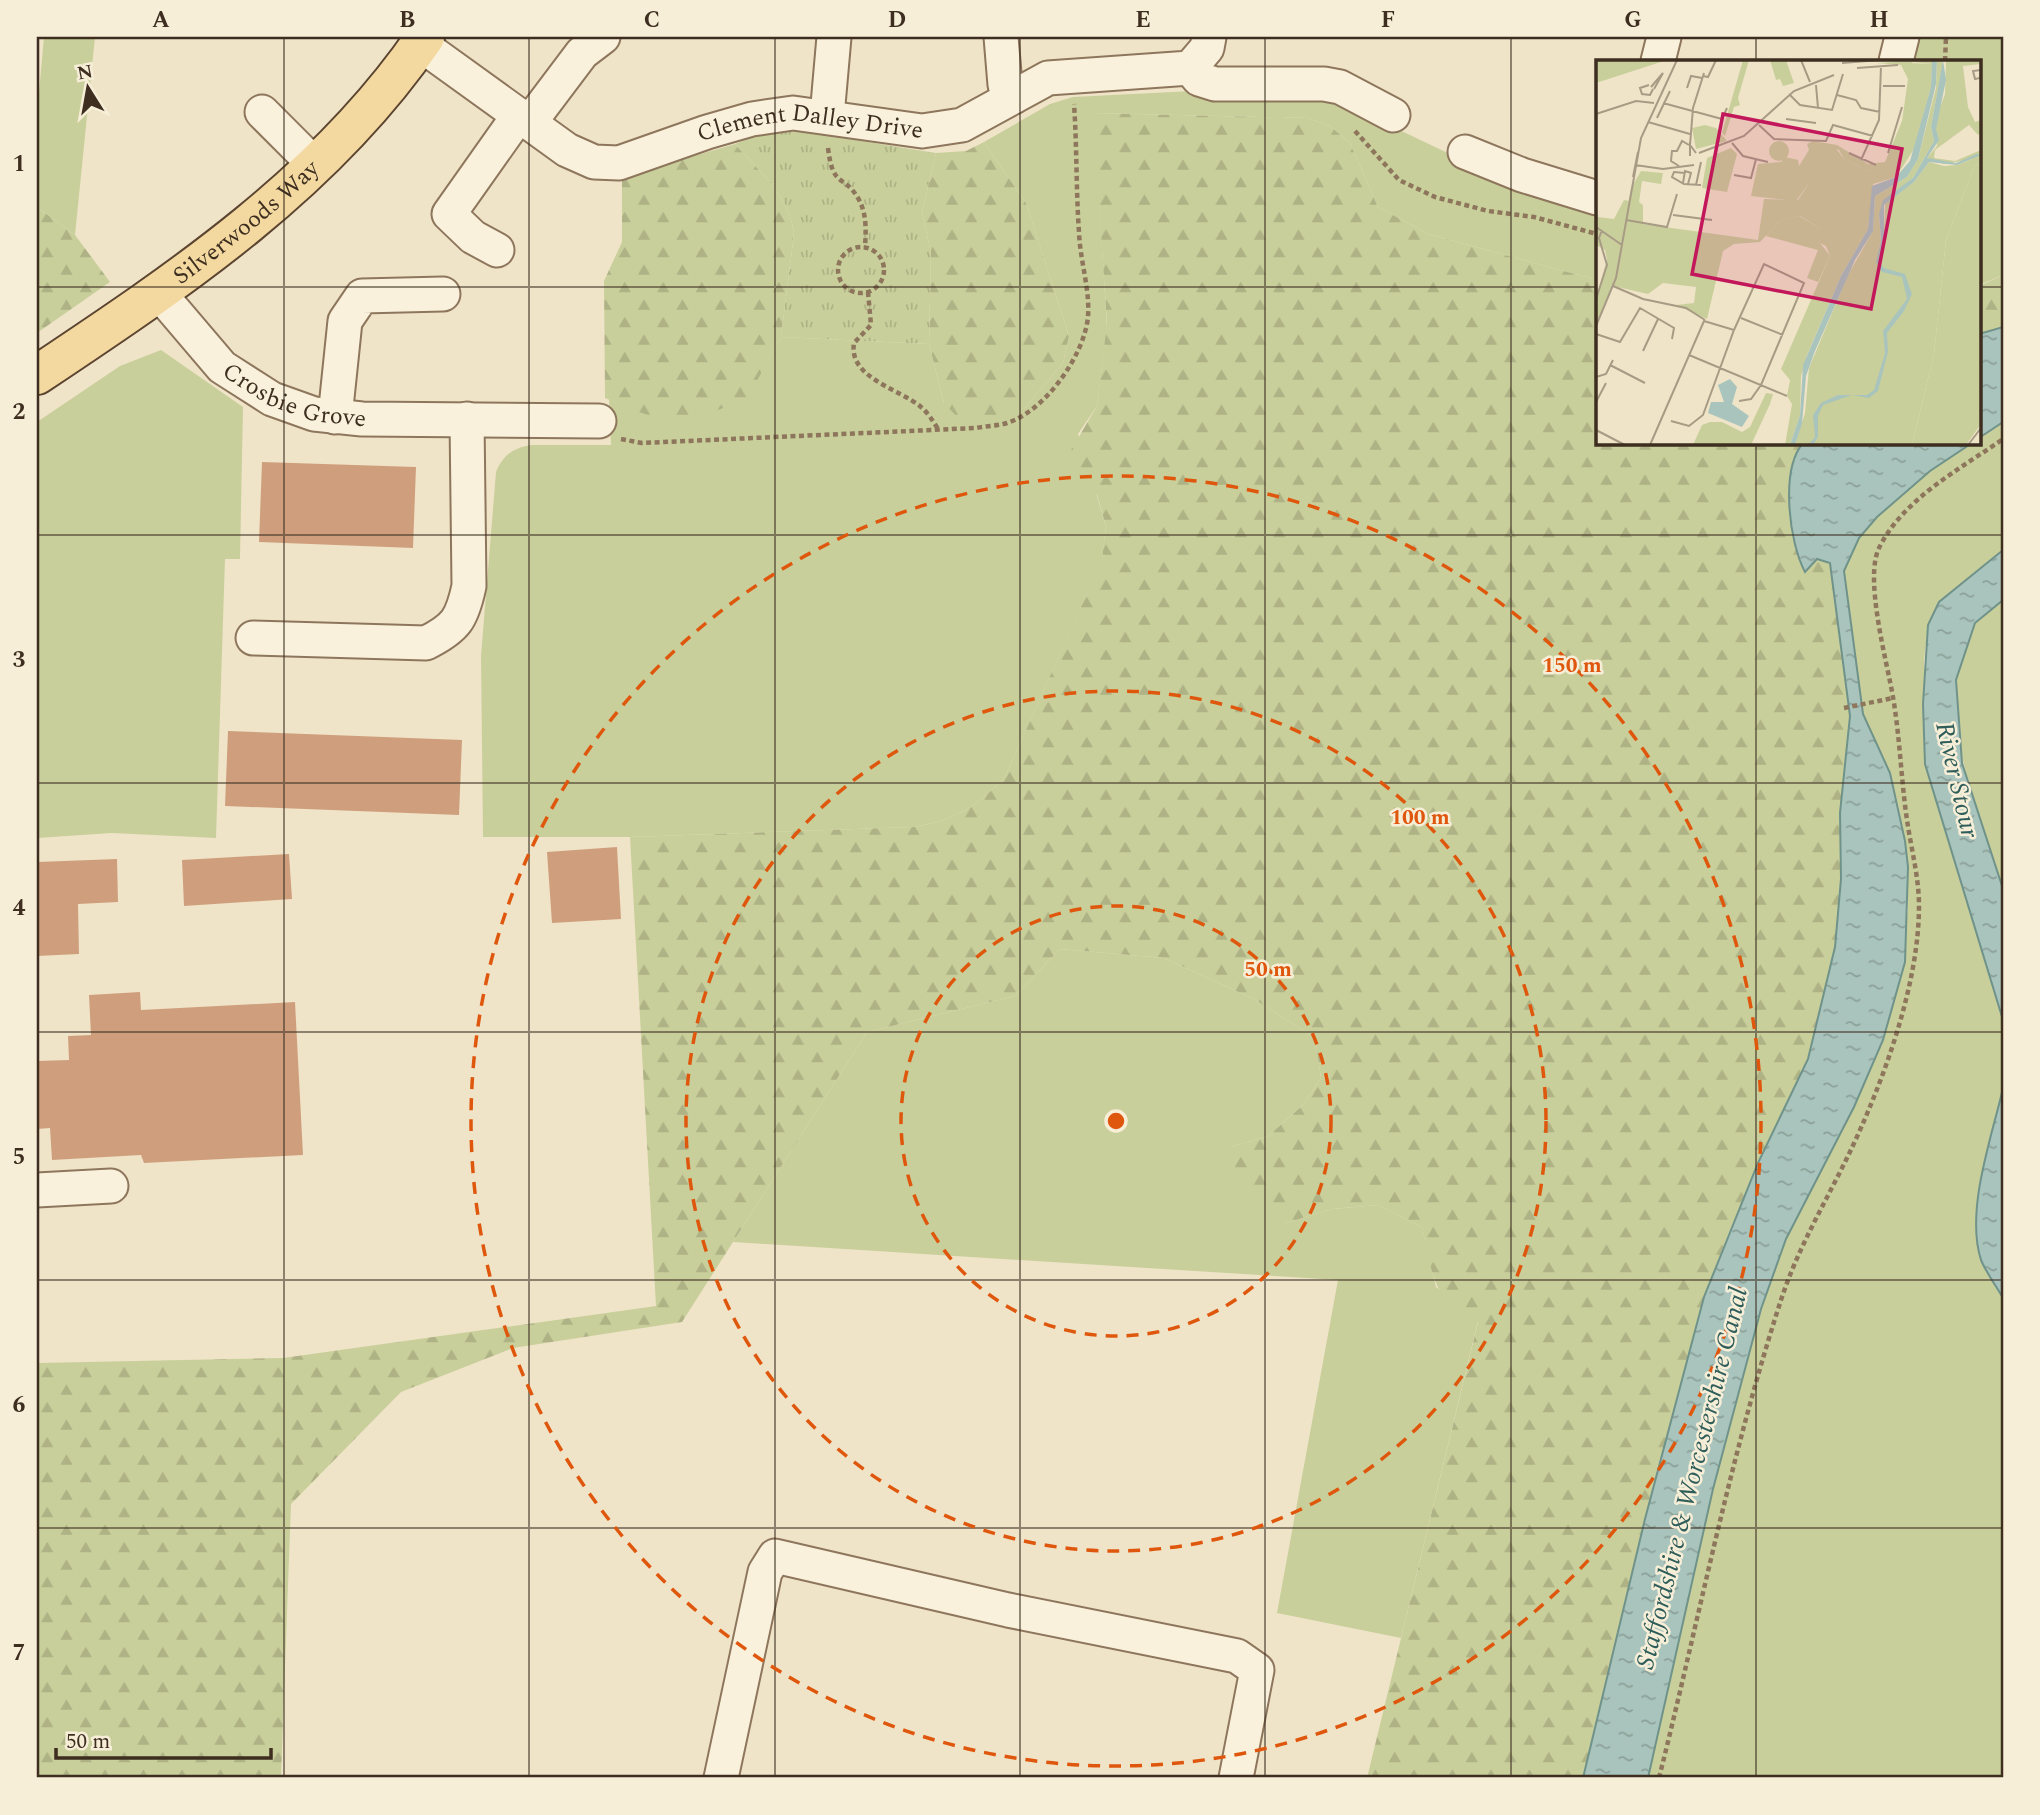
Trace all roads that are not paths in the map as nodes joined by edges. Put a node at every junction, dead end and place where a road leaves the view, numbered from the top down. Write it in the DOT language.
graph roads {
  1 [pos="603,37"];
  2 [pos="834,37"];
  3 [pos="1001,37"];
  4 [pos="1209,37"];
  5 [pos="1664,37"];
  6 [pos="1902,37"];
  7 [pos="423,40"];
  8 [pos="1658,60"];
  9 [pos="1896,60"];
  10 [pos="1190,68"];
  11 [pos="1013,97"];
  12 [pos="262,112"];
  13 [pos="1393,115"];
  14 [pos="827,116"];
  15 [pos="525,118"];
  16 [pos="1465,152"];
  17 [pos="316,166"];
  18 [pos="1590,197"];
  19 [pos="497,250"];
  20 [pos="159,293"];
  21 [pos="443,294"];
  22 [pos="37,375"];
  23 [pos="335,417"];
  24 [pos="467,419"];
  25 [pos="599,421"];
  26 [pos="253,638"];
  27 [pos="111,1186"];
  28 [pos="37,1190"];
  29 [pos="721,1778"];
  30 [pos="1236,1778"];
  1 -- 15 [label="street"];
  2 -- 14 [label="street"];
  3 -- 11 [label="street"];
  4 -- 10 [label="street"];
  5 -- 8 [label="street"];
  6 -- 9 [label="street"];
  7 -- 15 [label="street, Clement Dalley Drive"];
  7 -- 17 [label="main road, Silverwoods Way"];
  10 -- 11 [label="street, Clement Dalley Drive"];
  10 -- 13 [label="street"];
  11 -- 14 [label="street, Clement Dalley Drive"];
  12 -- 17 [label="street"];
  14 -- 15 [label="street, Clement Dalley Drive"];
  15 -- 19 [label="street"];
  16 -- 18 [label="street"];
  17 -- 20 [label="main road, Silverwoods Way"];
  20 -- 22 [label="main road, Silverwoods Way"];
  20 -- 23 [label="street, Crosbie Grove"];
  21 -- 23 [label="street"];
  23 -- 24 [label="street, Crosbie Grove"];
  24 -- 25 [label="street, Crosbie Grove"];
  24 -- 26 [label="street"];
  27 -- 28 [label="street"];
  29 -- 30 [label="street"];
}
